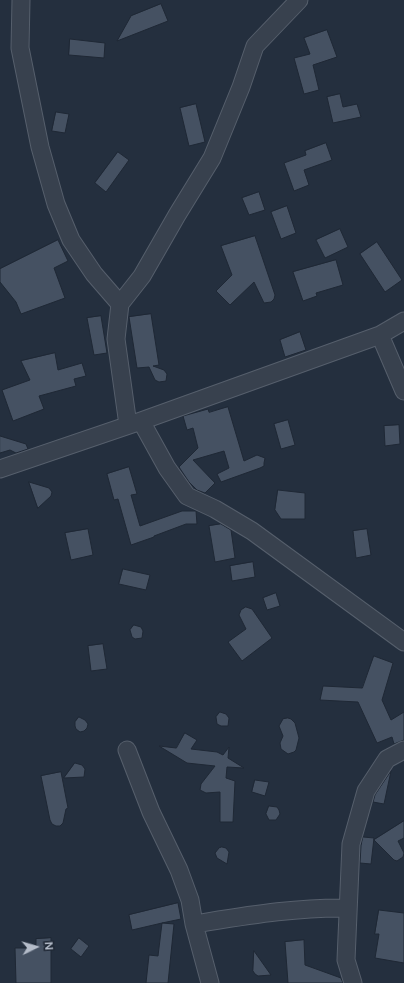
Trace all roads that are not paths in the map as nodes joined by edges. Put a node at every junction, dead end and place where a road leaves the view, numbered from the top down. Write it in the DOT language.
graph roads {
  1 [pos="21,0"];
  2 [pos="299,0"];
  3 [pos="120,304"];
  4 [pos="404,321"];
  5 [pos="380,335"];
  6 [pos="404,391"];
  7 [pos="135,423"];
  8 [pos="0,469"];
  9 [pos="404,642"];
  10 [pos="127,750"];
  11 [pos="404,750"];
  12 [pos="348,908"];
  13 [pos="194,924"];
  14 [pos="210,983"];
  15 [pos="353,983"];
  1 -- 3 [label="street"];
  2 -- 3 [label="street"];
  3 -- 7 [label="street"];
  4 -- 5 [label="street"];
  5 -- 6 [label="street"];
  5 -- 7 [label="street"];
  7 -- 8 [label="street"];
  7 -- 9 [label="street"];
  10 -- 13 [label="street"];
  11 -- 12 [label="street"];
  12 -- 13 [label="street"];
  12 -- 15 [label="street"];
  13 -- 14 [label="street"];
}
